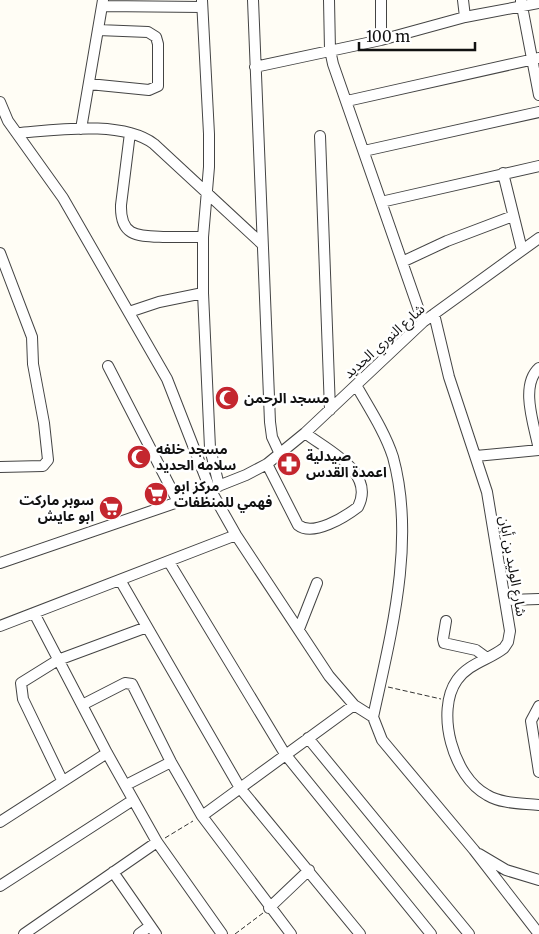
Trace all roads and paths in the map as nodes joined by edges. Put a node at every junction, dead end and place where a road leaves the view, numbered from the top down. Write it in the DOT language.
graph roads {
  1 [pos="253,0"];
  2 [pos="329,0"];
  3 [pos="381,0"];
  4 [pos="463,0"];
  5 [pos="102,3"];
  6 [pos="202,3"];
  7 [pos="522,3"];
  8 [pos="539,3"];
  9 [pos="465,17"];
  10 [pos="98,30"];
  11 [pos="381,40"];
  12 [pos="330,50"];
  13 [pos="535,59"];
  14 [pos="255,67"];
  15 [pos="88,84"];
  16 [pos="539,95"];
  17 [pos="347,101"];
  18 [pos="0,102"];
  19 [pos="539,112"];
  20 [pos="4,120"];
  21 [pos="81,128"];
  22 [pos="18,133"];
  23 [pos="130,133"];
  24 [pos="320,136"];
  25 [pos="364,151"];
  26 [pos="539,166"];
  27 [pos="503,173"];
  28 [pos="206,193"];
  29 [pos="380,202"];
  30 [pos="513,216"];
  31 [pos="203,237"];
  32 [pos="539,238"];
  33 [pos="262,244"];
  34 [pos="522,250"];
  35 [pos="0,253"];
  36 [pos="402,262"];
  37 [pos="3,270"];
  38 [pos="203,293"];
  39 [pos="129,312"];
  40 [pos="434,314"];
  41 [pos="423,322"];
  42 [pos="108,366"];
  43 [pos="539,368"];
  44 [pos="356,385"];
  45 [pos="330,410"];
  46 [pos="305,433"];
  47 [pos="539,450"];
  48 [pos="279,452"];
  49 [pos="476,456"];
  50 [pos="267,464"];
  51 [pos="0,467"];
  52 [pos="214,488"];
  53 [pos="178,502"];
  54 [pos="236,535"];
  55 [pos="169,562"];
  56 [pos="0,563"];
  57 [pos="120,580"];
  58 [pos="317,583"];
  59 [pos="539,599"];
  60 [pos="506,600"];
  61 [pos="34,613"];
  62 [pos="446,621"];
  63 [pos="0,626"];
  64 [pos="147,627"];
  65 [pos="299,629"];
  66 [pos="487,658"];
  67 [pos="58,660"];
  68 [pos="380,685"];
  69 [pos="448,701"];
  70 [pos="82,705"];
  71 [pos="354,705"];
  72 [pos="539,706"];
  73 [pos="374,717"];
  74 [pos="308,738"];
  75 [pos="107,753"];
  76 [pos="285,754"];
  77 [pos="171,762"];
  78 [pos="539,772"];
  79 [pos="62,780"];
  80 [pos="126,785"];
  81 [pos="240,788"];
  82 [pos="133,800"];
  83 [pos="539,805"];
  84 [pos="202,816"];
  85 [pos="0,822"];
  86 [pos="157,842"];
  87 [pos="474,850"];
  88 [pos="309,870"];
  89 [pos="113,872"];
  90 [pos="539,880"];
  91 [pos="0,886"];
  92 [pos="269,908"];
  93 [pos="153,930"];
  94 [pos="32,932"];
  95 [pos="139,934"];
  96 [pos="222,934"];
  97 [pos="235,934"];
  98 [pos="290,934"];
  99 [pos="360,934"];
  100 [pos="431,934"];
  101 [pos="469,934"];
  102 [pos="539,934"];
  1 -- 14 [label="street"];
  2 -- 12 [label="street"];
  3 -- 11 [label="street"];
  4 -- 9 [label="street"];
  5 -- 6 [label="street"];
  5 -- 10 [label="street"];
  6 -- 28 [label="street"];
  7 -- 8 [label="street"];
  7 -- 9 [label="street"];
  7 -- 13 [label="street"];
  9 -- 11 [label="street"];
  10 -- 15 [label="street"];
  10 -- 15 [label="street"];
  11 -- 12 [label="street"];
  12 -- 14 [label="street"];
  12 -- 17 [label="street"];
  13 -- 16 [label="street"];
  13 -- 17 [label="street"];
  14 -- 33 [label="street"];
  15 -- 21 [label="street"];
  17 -- 25 [label="street"];
  18 -- 20 [label="street"];
  19 -- 25 [label="street"];
  20 -- 22 [label="street"];
  21 -- 22 [label="street"];
  21 -- 23 [label="street"];
  22 -- 39 [label="street"];
  23 -- 28 [label="street"];
  23 -- 31 [label="street"];
  24 -- 45 [label="street"];
  25 -- 29 [label="street"];
  26 -- 27 [label="street"];
  27 -- 29 [label="street"];
  27 -- 30 [label="street"];
  28 -- 31 [label="street"];
  28 -- 33 [label="street"];
  29 -- 36 [label="street"];
  30 -- 34 [label="street"];
  30 -- 36 [label="street"];
  31 -- 38 [label="street"];
  32 -- 34 [label="street, شارع النوري الحديد"];
  33 -- 48 [label="street"];
  34 -- 40 [label="street, شارع النوري الحديد"];
  35 -- 37 [label="street"];
  36 -- 41 [label="street"];
  37 -- 51 [label="street"];
  38 -- 39 [label="street"];
  38 -- 52 [label="street"];
  39 -- 52 [label="street"];
  40 -- 41 [label="street, شارع النوري الحديد"];
  40 -- 49 [label="street, شارع الوليد بن أبان"];
  41 -- 44 [label="street, شارع النوري الحديد"];
  42 -- 53 [label="street"];
  43 -- 47 [label="street"];
  44 -- 45 [label="street, شارع النوري الحديد"];
  44 -- 68 [label="street"];
  45 -- 46 [label="street, شارع النوري الحديد"];
  46 -- 48 [label="street, شارع النوري الحديد"];
  46 -- 50 [label="street"];
  47 -- 49 [label="street"];
  48 -- 50 [label="street, شارع النوري الحديد"];
  49 -- 60 [label="street, شارع الوليد بن أبان"];
  50 -- 52 [label="street, شارع النوري الحديد"];
  52 -- 53 [label="street, شارع النوري الحديد"];
  52 -- 54 [label="street"];
  53 -- 56 [label="street, شارع النوري الحديد"];
  54 -- 55 [label="street"];
  54 -- 65 [label="street"];
  55 -- 57 [label="street"];
  55 -- 76 [label="street"];
  57 -- 61 [label="street"];
  57 -- 64 [label="street"];
  58 -- 65 [label="street"];
  59 -- 60 [label="street"];
  60 -- 66 [label="street, شارع الوليد بن أبان"];
  61 -- 63 [label="street"];
  61 -- 67 [label="street"];
  62 -- 66 [label="street"];
  64 -- 67 [label="street"];
  64 -- 81 [label="street"];
  65 -- 71 [label="street"];
  66 -- 69 [label="street, شارع الوليد بن أبان"];
  67 -- 70 [label="street"];
  67 -- 79 [label="street"];
  68 -- 69 [label="path"];
  68 -- 73 [label="street"];
  69 -- 83 [label="street, شارع الوليد بن أبان"];
  70 -- 75 [label="street"];
  70 -- 77 [label="street"];
  71 -- 73 [label="street"];
  71 -- 74 [label="street"];
  72 -- 78 [label="street"];
  73 -- 87 [label="street"];
  74 -- 76 [label="street"];
  74 -- 101 [label="street"];
  75 -- 79 [label="street"];
  75 -- 80 [label="street"];
  76 -- 81 [label="street"];
  76 -- 100 [label="street"];
  77 -- 80 [label="street"];
  77 -- 84 [label="street"];
  79 -- 85 [label="street"];
  80 -- 82 [label="street"];
  81 -- 84 [label="street"];
  81 -- 88 [label="street"];
  82 -- 86 [label="street"];
  82 -- 91 [label="street"];
  84 -- 86 [label="path"];
  84 -- 92 [label="street"];
  86 -- 89 [label="street"];
  86 -- 96 [label="street"];
  87 -- 90 [label="street"];
  87 -- 102 [label="street"];
  88 -- 92 [label="street"];
  88 -- 99 [label="street"];
  89 -- 93 [label="street"];
  89 -- 94 [label="street"];
  92 -- 97 [label="path"];
  92 -- 98 [label="street"];
  93 -- 95 [label="street"];
}
